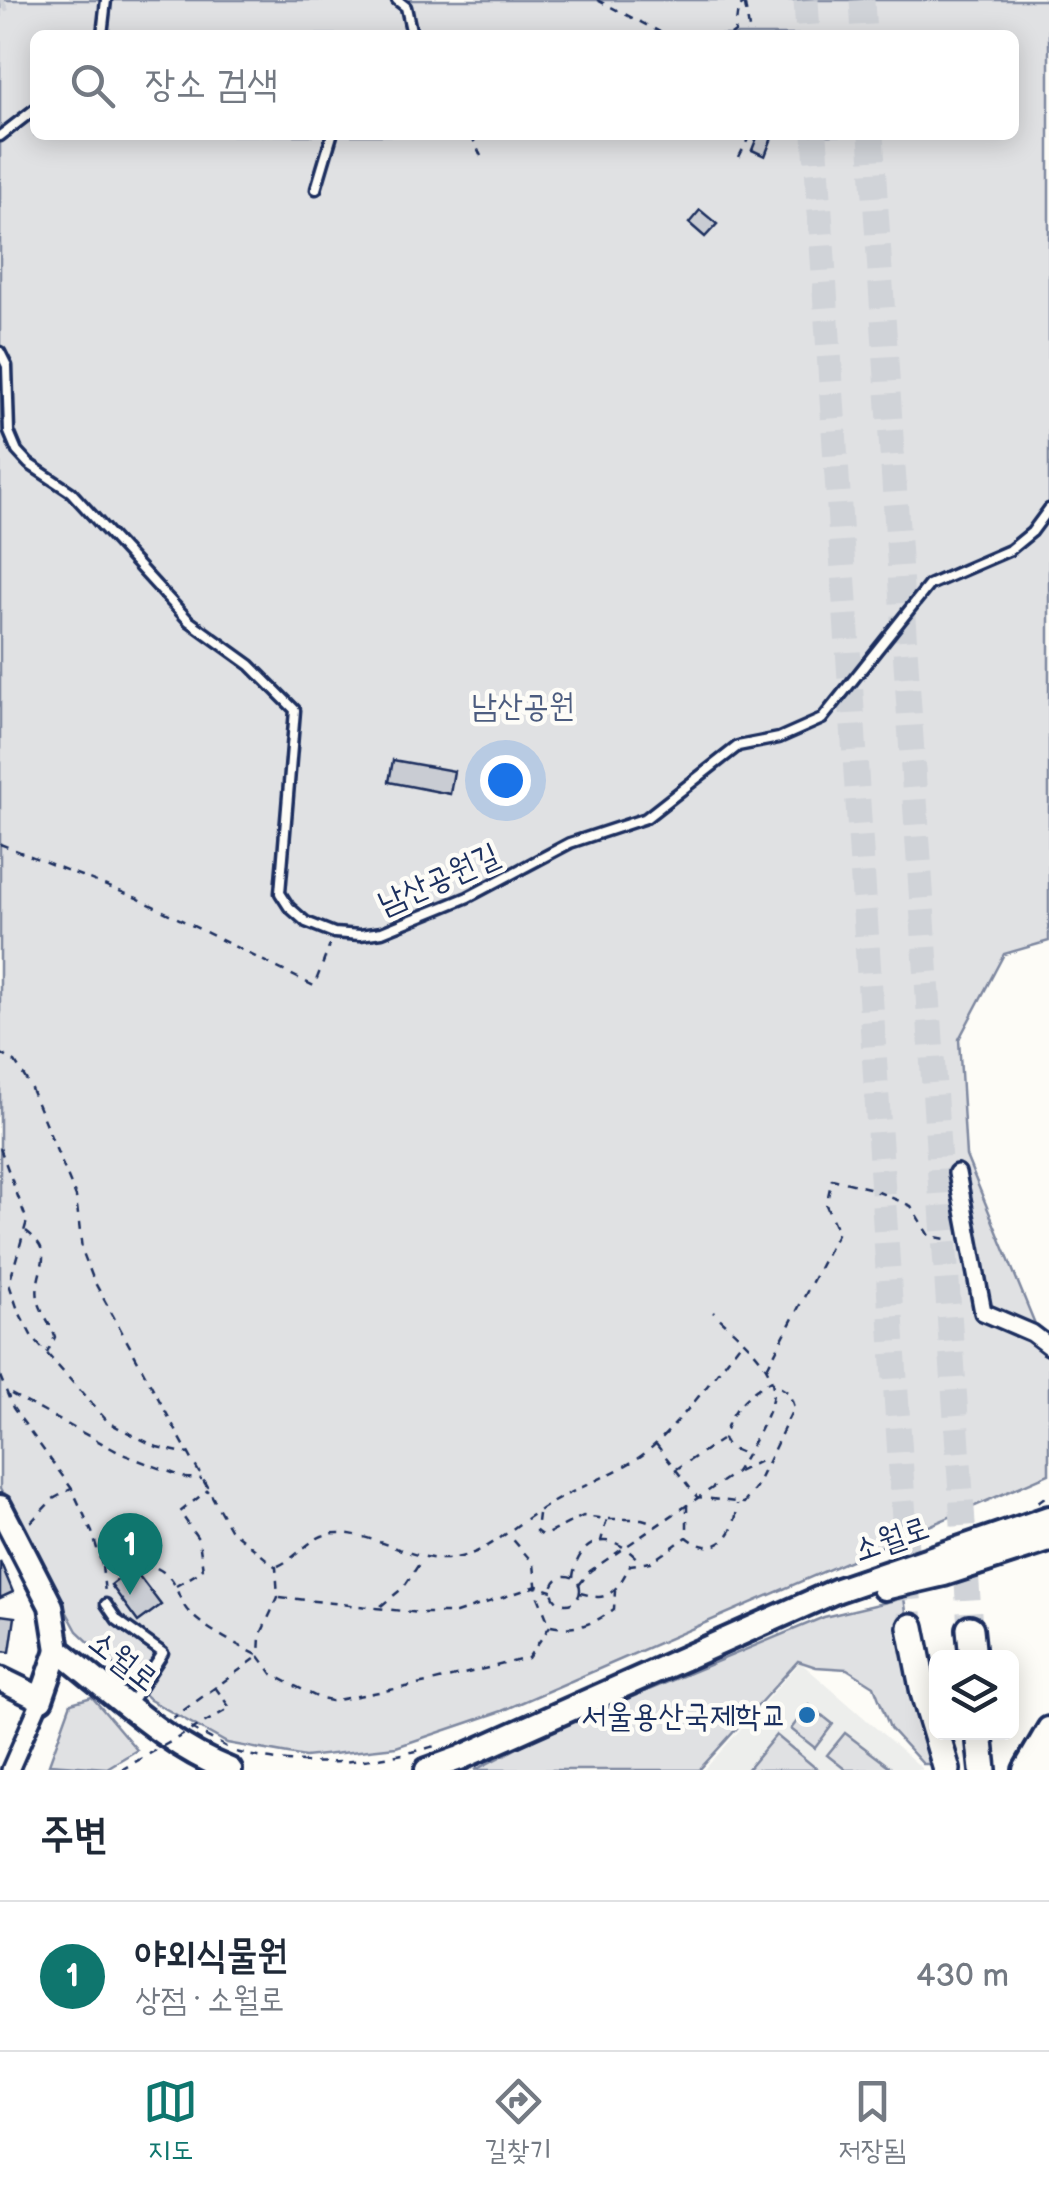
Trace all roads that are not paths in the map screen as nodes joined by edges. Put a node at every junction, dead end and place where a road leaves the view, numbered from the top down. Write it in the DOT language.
graph roads {
  1 [pos="106,0"];
  2 [pos="397,0"];
  3 [pos="103,30"];
  4 [pos="411,30"];
  5 [pos="30,113"];
  6 [pos="0,136"];
  7 [pos="330,140"];
  8 [pos="316,188"];
  9 [pos="0,352"];
  10 [pos="1049,509"];
  11 [pos="957,1173"];
  12 [pos="1049,1346"];
  13 [pos="0,1507"];
  14 [pos="1043,1510"];
  15 [pos="1049,1540"];
  16 [pos="106,1604"];
  17 [pos="756,1626"];
  18 [pos="911,1628"];
  19 [pos="970,1629"];
  20 [pos="58,1650"];
  21 [pos="971,1650"];
  22 [pos="0,1679"];
  23 [pos="41,1699"];
  24 [pos="130,1705"];
  25 [pos="1049,1728"];
  26 [pos="980,1740"];
  27 [pos="1049,1750"];
  28 [pos="982,1765"];
  29 [pos="10,1770"];
  30 [pos="230,1770"];
  31 [pos="426,1770"];
  32 [pos="947,1770"];
  33 [pos="1025,1770"];
  34 [pos="1044,1770"];
  1 -- 3 [label="lane"];
  2 -- 4 [label="lane"];
  5 -- 6 [label="lane"];
  7 -- 8 [label="lane"];
  9 -- 10 [label="lane, 남산공원길"];
  11 -- 12 [label="street"];
  13 -- 20 [label="main road, 소월로"];
  14 -- 17 [label="main road, 소월로"];
  15 -- 17 [label="main road, 소월로"];
  16 -- 24 [label="lane"];
  17 -- 31 [label="main road, 소월로"];
  18 -- 32 [label="main road"];
  19 -- 21 [label="main road"];
  20 -- 23 [label="main road"];
  20 -- 24 [label="main road, 소월로"];
  22 -- 23 [label="main road"];
  23 -- 29 [label="street"];
  24 -- 30 [label="main road, 소월로"];
  25 -- 33 [label="main road"];
  26 -- 28 [label="main road"];
  27 -- 34 [label="main road"];
}
